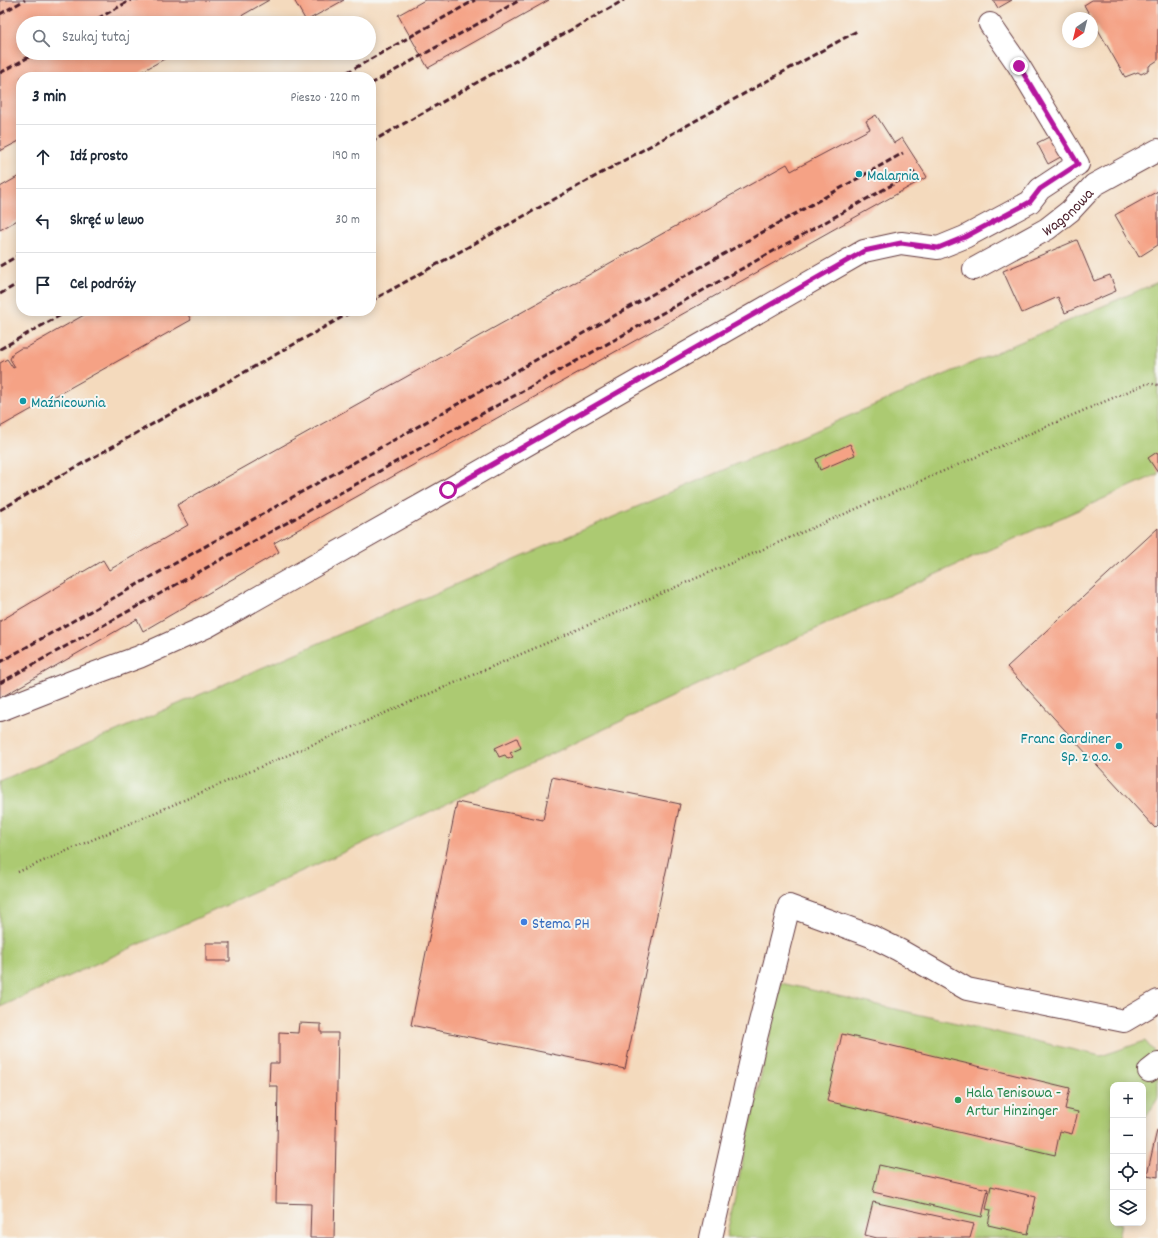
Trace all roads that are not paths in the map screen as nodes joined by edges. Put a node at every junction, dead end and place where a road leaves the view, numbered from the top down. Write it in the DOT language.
graph roads {
  1 [pos="990,24"];
  2 [pos="1158,150"];
  3 [pos="974,269"];
  4 [pos="0,710"];
  5 [pos="1158,1000"];
  6 [pos="711,1238"];
  1 -- 4 [label="lane"];
  2 -- 3 [label="lane, Wagonowa"];
  5 -- 6 [label="lane"];
}
